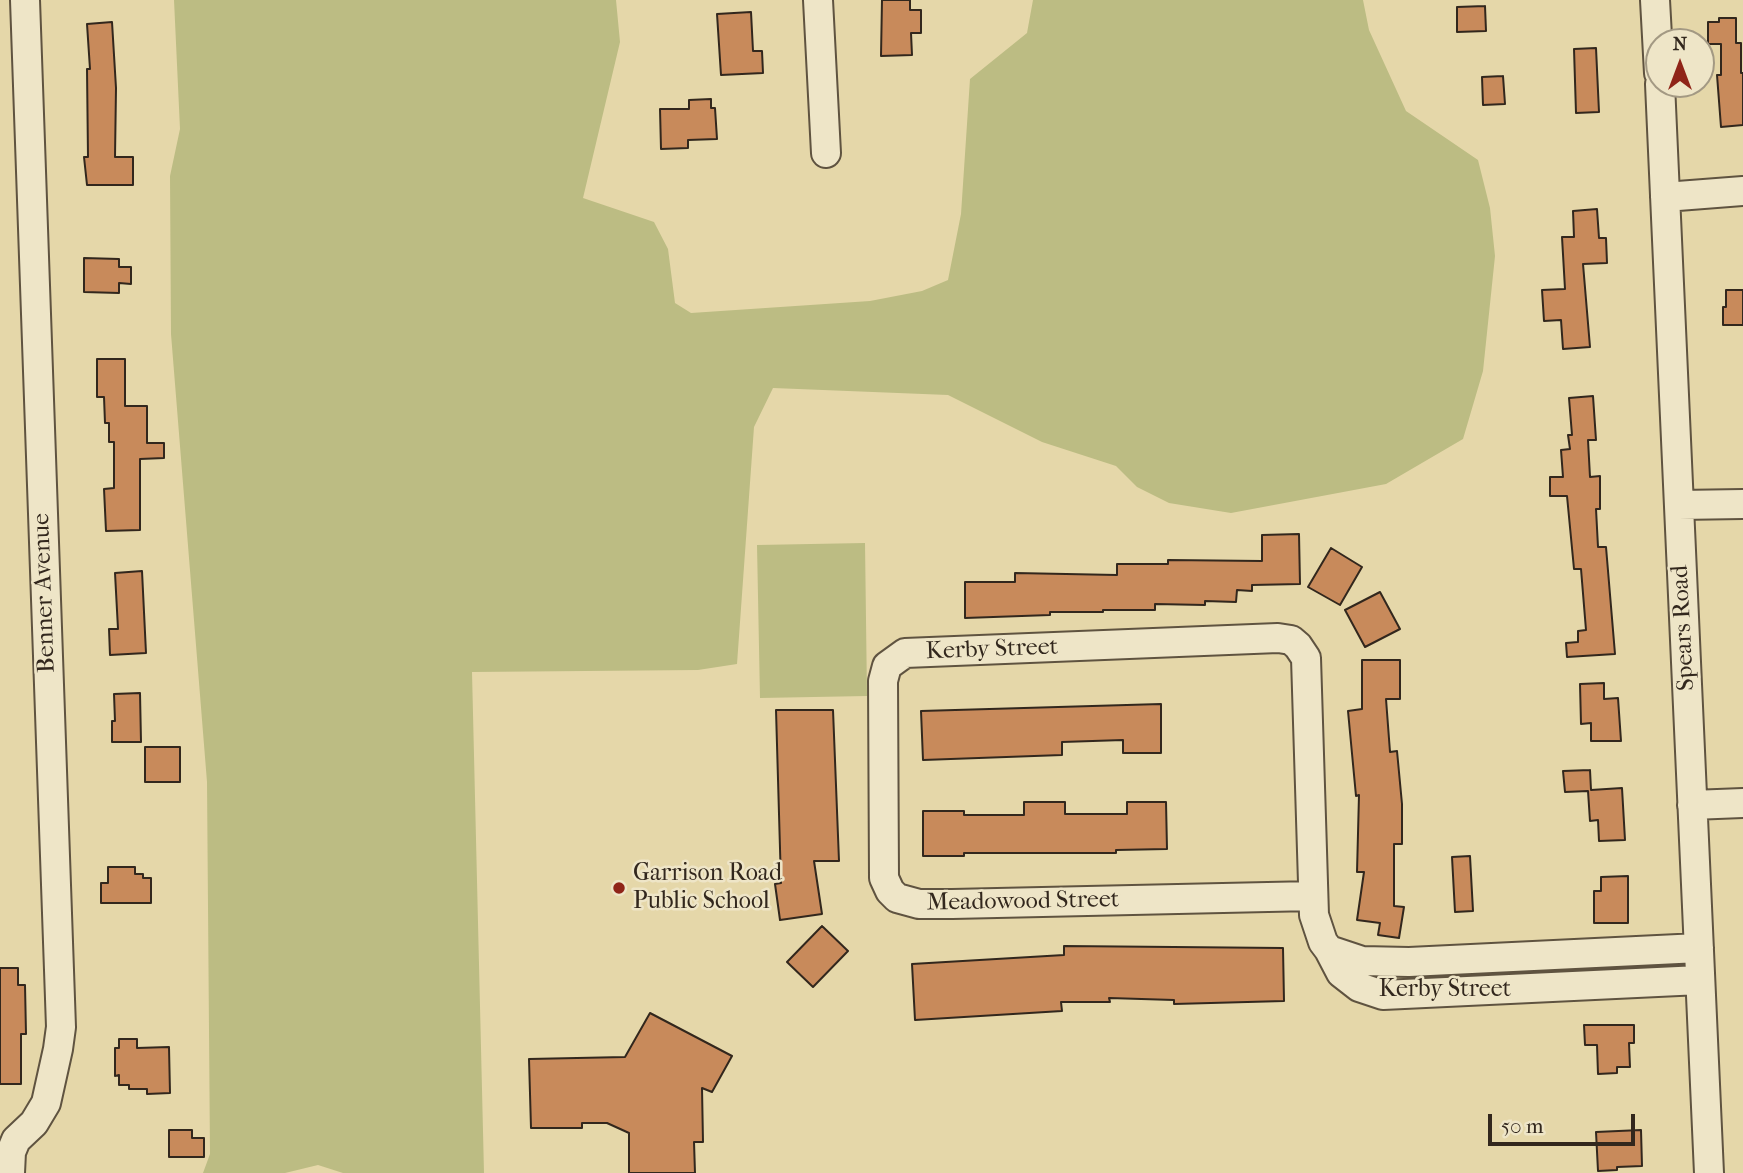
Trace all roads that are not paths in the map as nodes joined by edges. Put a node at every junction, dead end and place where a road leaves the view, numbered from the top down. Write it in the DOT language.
graph roads {
  1 [pos="25,0"];
  2 [pos="818,0"];
  3 [pos="1656,0"];
  4 [pos="1657,28"];
  5 [pos="1661,98"];
  6 [pos="827,153"];
  7 [pos="1743,191"];
  8 [pos="1665,197"];
  9 [pos="1743,504"];
  10 [pos="1679,505"];
  11 [pos="895,660"];
  12 [pos="1743,803"];
  13 [pos="1692,805"];
  14 [pos="1313,896"];
  15 [pos="1699,948"];
  16 [pos="1329,950"];
  17 [pos="1700,980"];
  18 [pos="7,1158"];
  19 [pos="1709,1173"];
  1 -- 18 [label="street, Benner Avenue"];
  2 -- 6 [label="street"];
  3 -- 4 [label="street"];
  5 -- 8 [label="street, Spears Road"];
  7 -- 8 [label="street"];
  8 -- 10 [label="street, Spears Road"];
  9 -- 10 [label="street"];
  10 -- 13 [label="street, Spears Road"];
  11 -- 14 [label="street, Kerby Street"];
  11 -- 14 [label="street, Meadowood Street"];
  12 -- 13 [label="street"];
  13 -- 15 [label="street, Spears Road"];
  14 -- 16 [label="street"];
  15 -- 16 [label="street, Kerby Street"];
  15 -- 17 [label="street, Spears Road"];
  16 -- 17 [label="street, Kerby Street"];
  17 -- 19 [label="street, Spears Road"];
}
